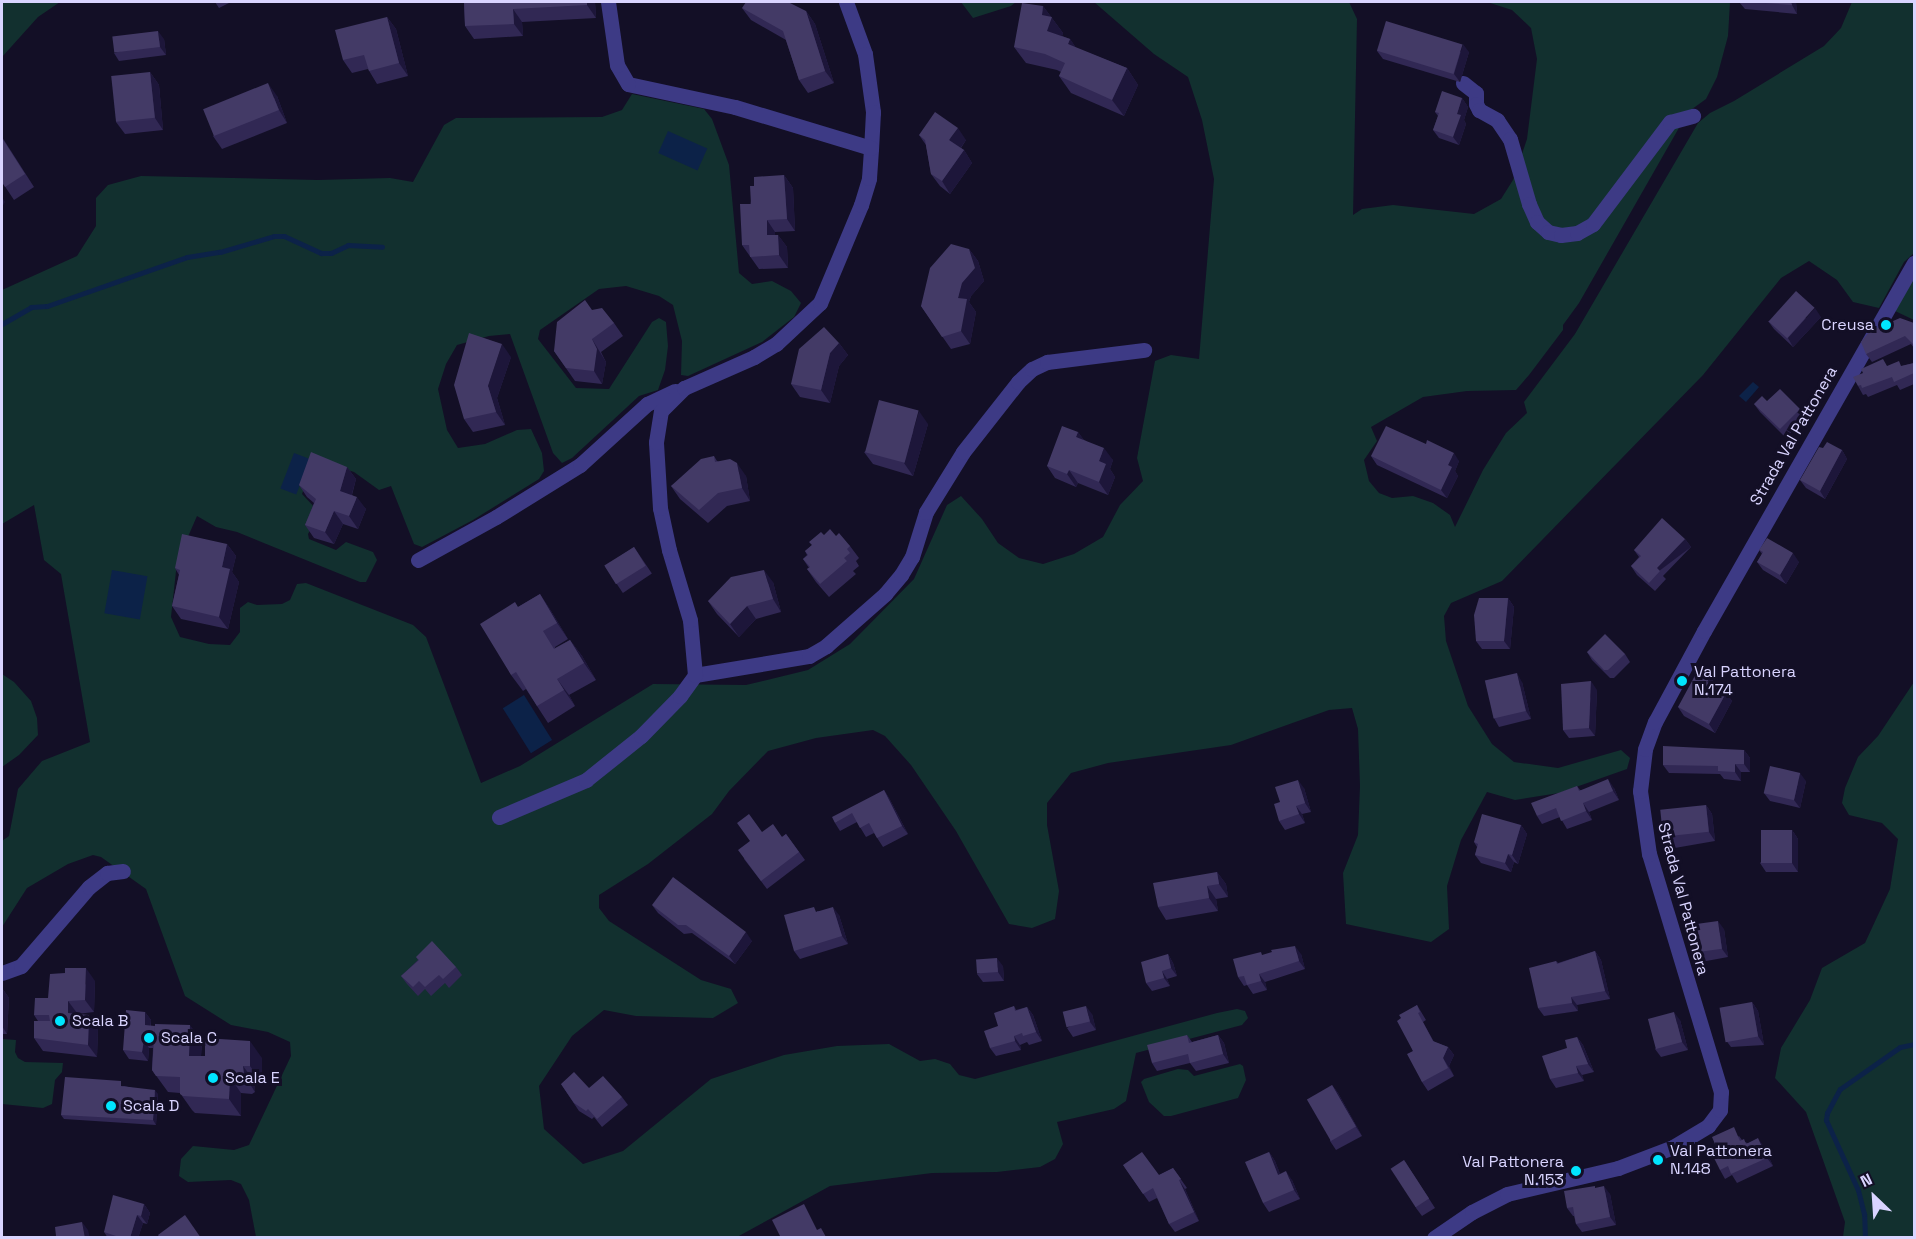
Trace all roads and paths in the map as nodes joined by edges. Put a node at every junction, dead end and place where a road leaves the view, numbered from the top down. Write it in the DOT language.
graph roads {
  1 [pos="608,2"];
  2 [pos="846,2"];
  3 [pos="1462,83"];
  4 [pos="1693,116"];
  5 [pos="872,148"];
  6 [pos="1914,263"];
  7 [pos="1144,350"];
  8 [pos="684,388"];
  9 [pos="418,560"];
  10 [pos="695,675"];
  11 [pos="500,818"];
  12 [pos="123,871"];
  13 [pos="2,973"];
  14 [pos="1434,1238"];
  1 -- 5 [label="street"];
  2 -- 5 [label="street"];
  3 -- 4 [label="street"];
  5 -- 8 [label="street"];
  6 -- 14 [label="street, Strada Val Pattonera"];
  7 -- 10 [label="street"];
  8 -- 9 [label="street"];
  8 -- 10 [label="street"];
  10 -- 11 [label="street"];
  12 -- 13 [label="street"];
}
